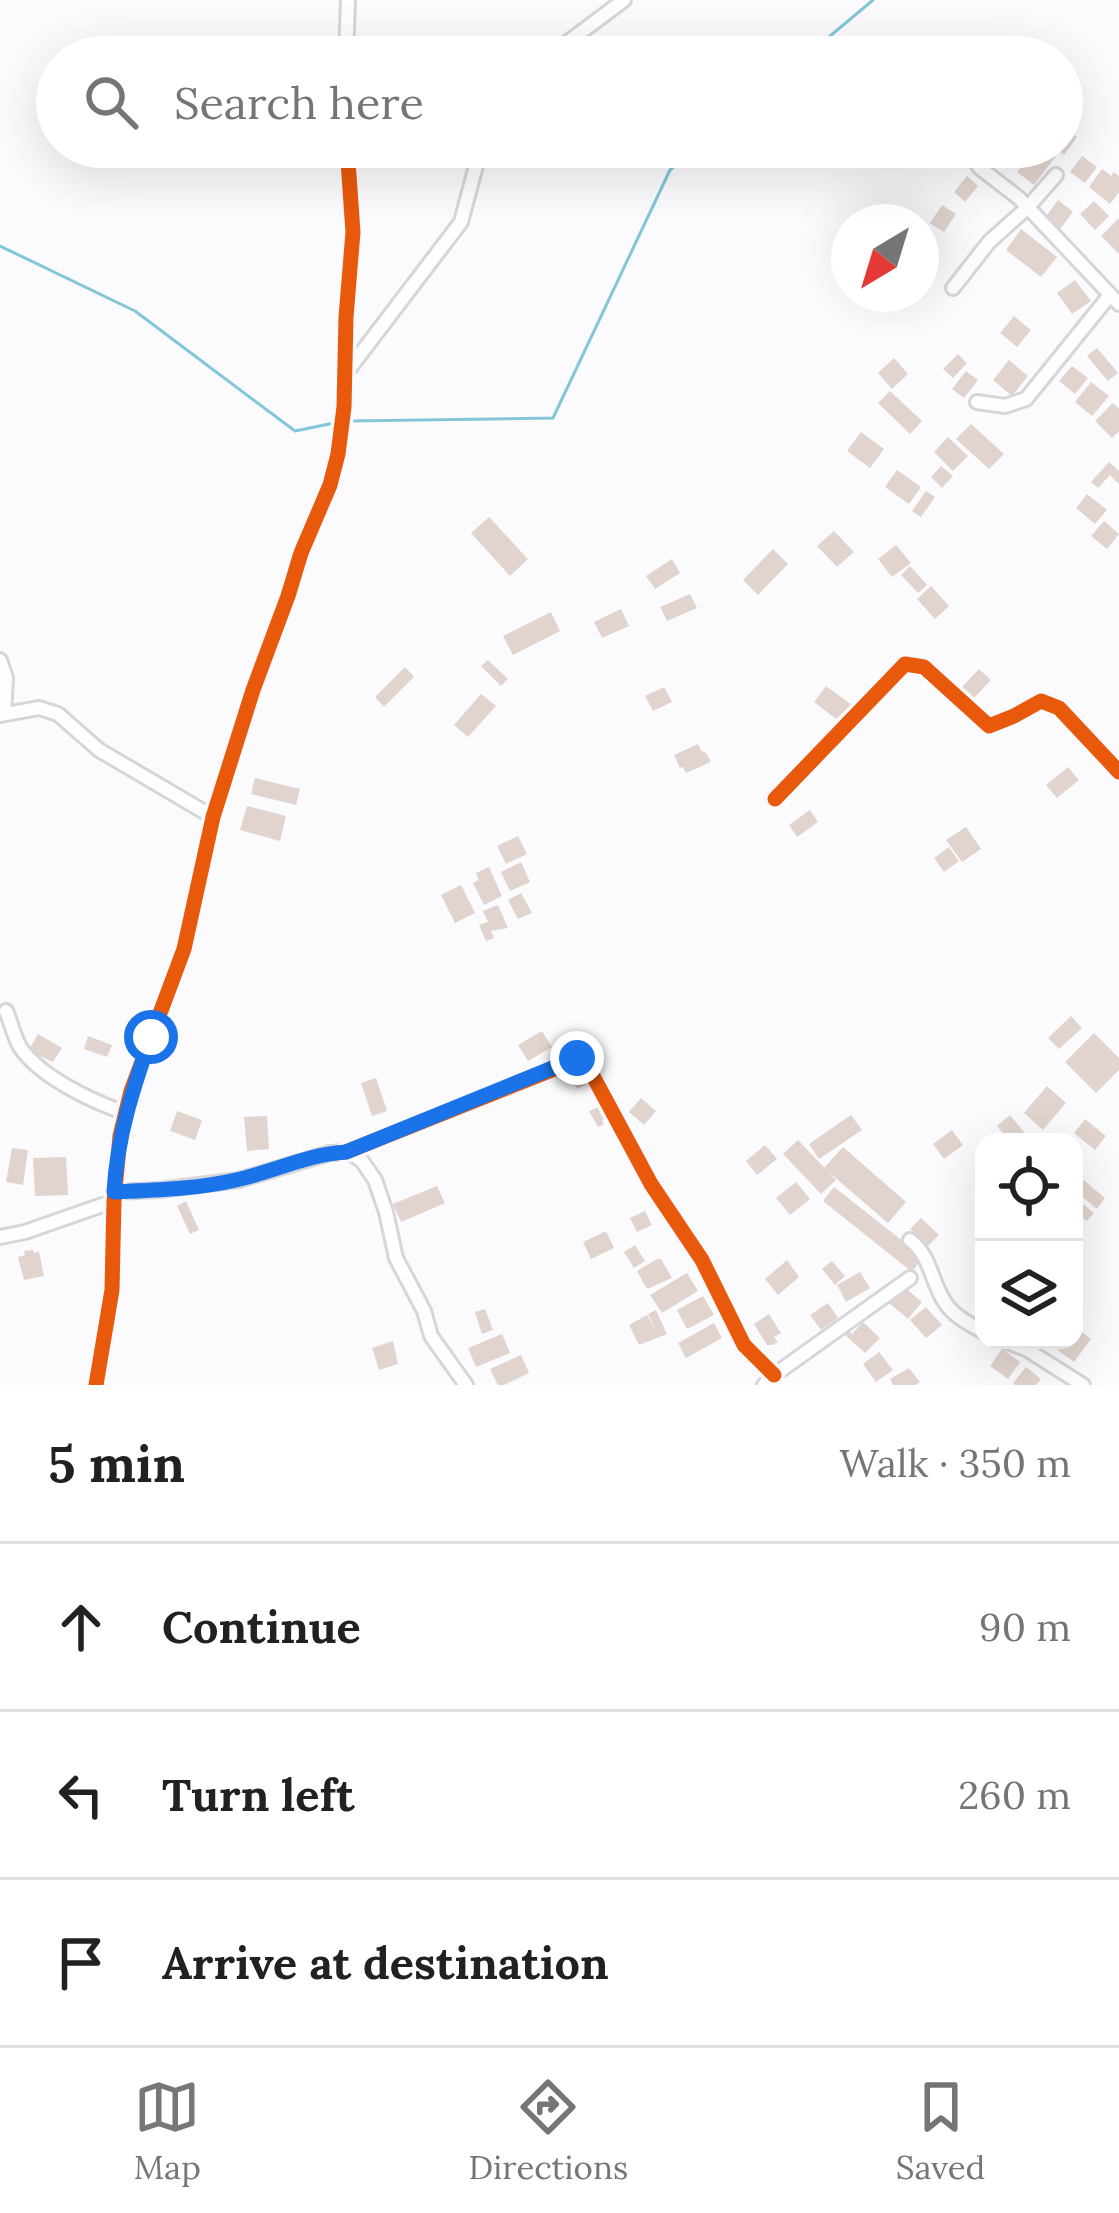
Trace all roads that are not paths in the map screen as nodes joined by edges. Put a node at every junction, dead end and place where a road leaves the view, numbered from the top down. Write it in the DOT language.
graph roads {
  1 [pos="348,0"];
  2 [pos="624,0"];
  3 [pos="347,36"];
  4 [pos="576,36"];
  5 [pos="348,168"];
  6 [pos="476,168"];
  7 [pos="980,168"];
  8 [pos="1057,175"];
  9 [pos="1028,207"];
  10 [pos="953,288"];
  11 [pos="1114,299"];
  12 [pos="345,374"];
  13 [pos="977,401"];
  14 [pos="0,660"];
  15 [pos="2,714"];
  16 [pos="1119,772"];
  17 [pos="776,799"];
  18 [pos="213,817"];
  19 [pos="6,1011"];
  20 [pos="126,1112"];
  21 [pos="346,1152"];
  22 [pos="114,1196"];
  23 [pos="0,1237"];
  24 [pos="910,1240"];
  25 [pos="910,1278"];
  26 [pos="975,1327"];
  27 [pos="1026,1349"];
  28 [pos="769,1380"];
  29 [pos="96,1385"];
  30 [pos="466,1385"];
  31 [pos="1083,1385"];
  1 -- 3 [label="street"];
  2 -- 4 [label="street"];
  5 -- 12 [label="street"];
  6 -- 12 [label="street"];
  7 -- 9 [label="street"];
  8 -- 9 [label="street"];
  9 -- 10 [label="street"];
  9 -- 11 [label="street"];
  11 -- 13 [label="street"];
  12 -- 18 [label="street"];
  14 -- 15 [label="street"];
  15 -- 18 [label="street"];
  16 -- 17 [label="street"];
  18 -- 20 [label="street"];
  19 -- 20 [label="street"];
  20 -- 22 [label="street"];
  21 -- 22 [label="street"];
  21 -- 28 [label="street"];
  21 -- 30 [label="street"];
  22 -- 23 [label="street"];
  22 -- 29 [label="street"];
  24 -- 26 [label="street"];
  25 -- 28 [label="street"];
  27 -- 31 [label="street"];
}
